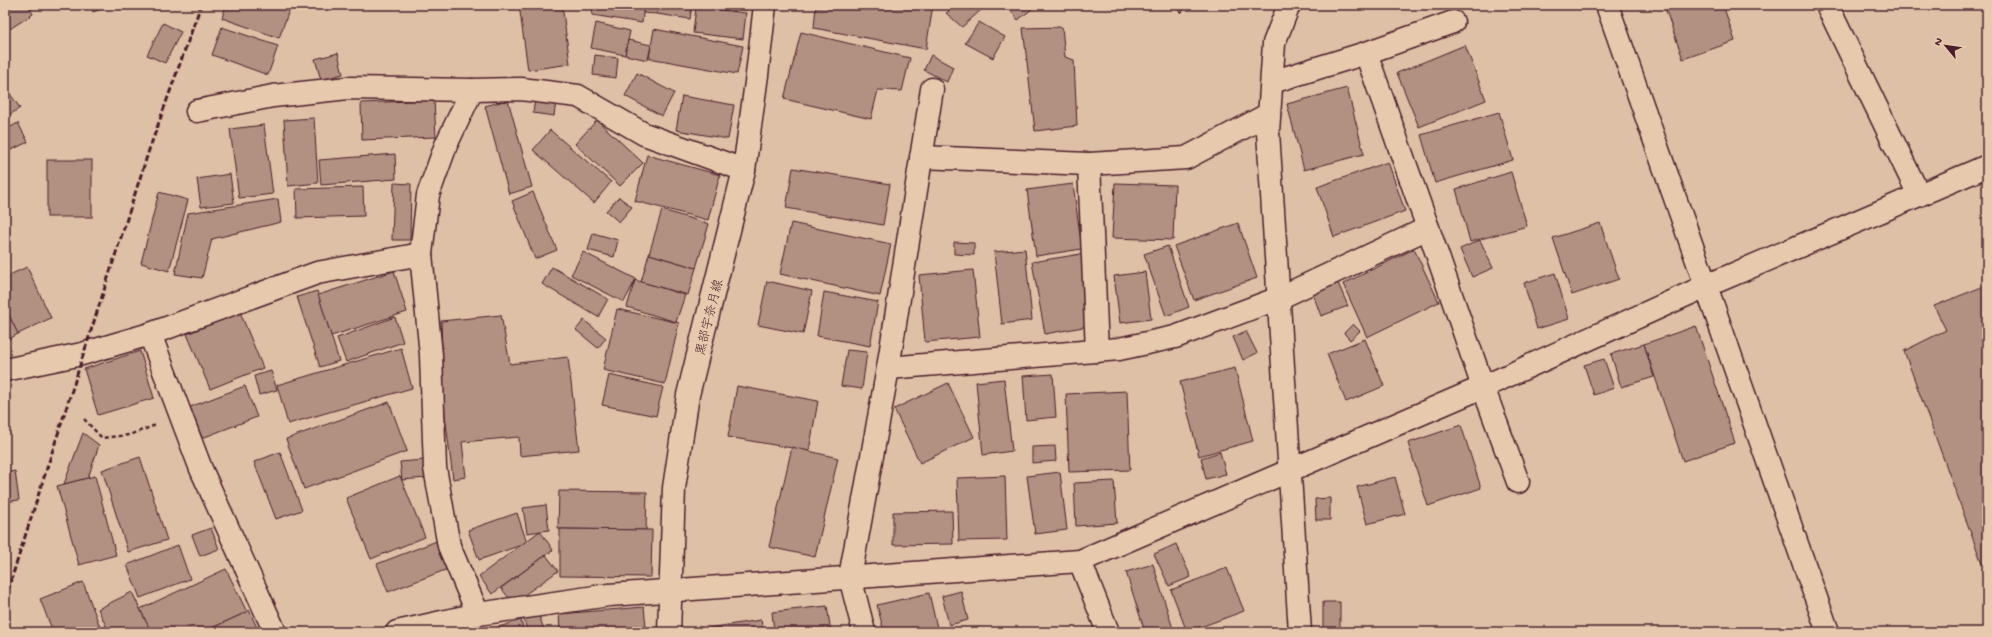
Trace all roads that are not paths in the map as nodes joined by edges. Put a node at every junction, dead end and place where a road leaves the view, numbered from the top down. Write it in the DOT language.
graph roads {
  1 [pos="765,5"];
  2 [pos="1289,5"];
  3 [pos="1607,5"];
  4 [pos="1827,5"];
  5 [pos="1453,22"];
  6 [pos="1366,53"];
  7 [pos="1272,82"];
  8 [pos="932,89"];
  9 [pos="472,90"];
  10 [pos="197,111"];
  11 [pos="1269,114"];
  12 [pos="921,157"];
  13 [pos="1089,164"];
  14 [pos="1987,166"];
  15 [pos="744,170"];
  16 [pos="1919,195"];
  17 [pos="1428,228"];
  18 [pos="422,254"];
  19 [pos="1706,286"];
  20 [pos="1279,298"];
  21 [pos="150,334"];
  22 [pos="1097,351"];
  23 [pos="888,368"];
  24 [pos="5,370"];
  25 [pos="1483,387"];
  26 [pos="1290,469"];
  27 [pos="1518,482"];
  28 [pos="1080,561"];
  29 [pos="850,577"];
  30 [pos="669,590"];
  31 [pos="469,621"];
  32 [pos="274,632"];
  33 [pos="397,632"];
  34 [pos="669,632"];
  35 [pos="864,632"];
  36 [pos="1108,632"];
  37 [pos="1300,632"];
  38 [pos="1828,632"];
  1 -- 15 [label="street, 黒部宇奈月線"];
  2 -- 7 [label="street"];
  3 -- 19 [label="street"];
  4 -- 16 [label="street"];
  5 -- 6 [label="street"];
  6 -- 7 [label="street"];
  6 -- 17 [label="street"];
  7 -- 11 [label="street"];
  8 -- 12 [label="street"];
  9 -- 10 [label="street"];
  9 -- 15 [label="street"];
  9 -- 18 [label="street"];
  11 -- 13 [label="street"];
  11 -- 20 [label="street"];
  12 -- 13 [label="street"];
  12 -- 23 [label="street"];
  13 -- 22 [label="street"];
  14 -- 16 [label="street"];
  15 -- 30 [label="street, 黒部宇奈月線"];
  16 -- 19 [label="street"];
  17 -- 20 [label="street"];
  17 -- 25 [label="street"];
  18 -- 21 [label="street"];
  18 -- 31 [label="street"];
  19 -- 25 [label="street"];
  19 -- 38 [label="street"];
  20 -- 22 [label="street"];
  20 -- 26 [label="street"];
  21 -- 24 [label="street"];
  21 -- 32 [label="street"];
  22 -- 23 [label="street"];
  23 -- 29 [label="street"];
  25 -- 26 [label="street"];
  25 -- 27 [label="street"];
  26 -- 28 [label="street"];
  26 -- 37 [label="street"];
  28 -- 29 [label="street"];
  28 -- 36 [label="street"];
  29 -- 30 [label="street"];
  29 -- 35 [label="street"];
  30 -- 31 [label="street"];
  30 -- 34 [label="street, 黒部宇奈月線"];
  31 -- 33 [label="street"];
}
